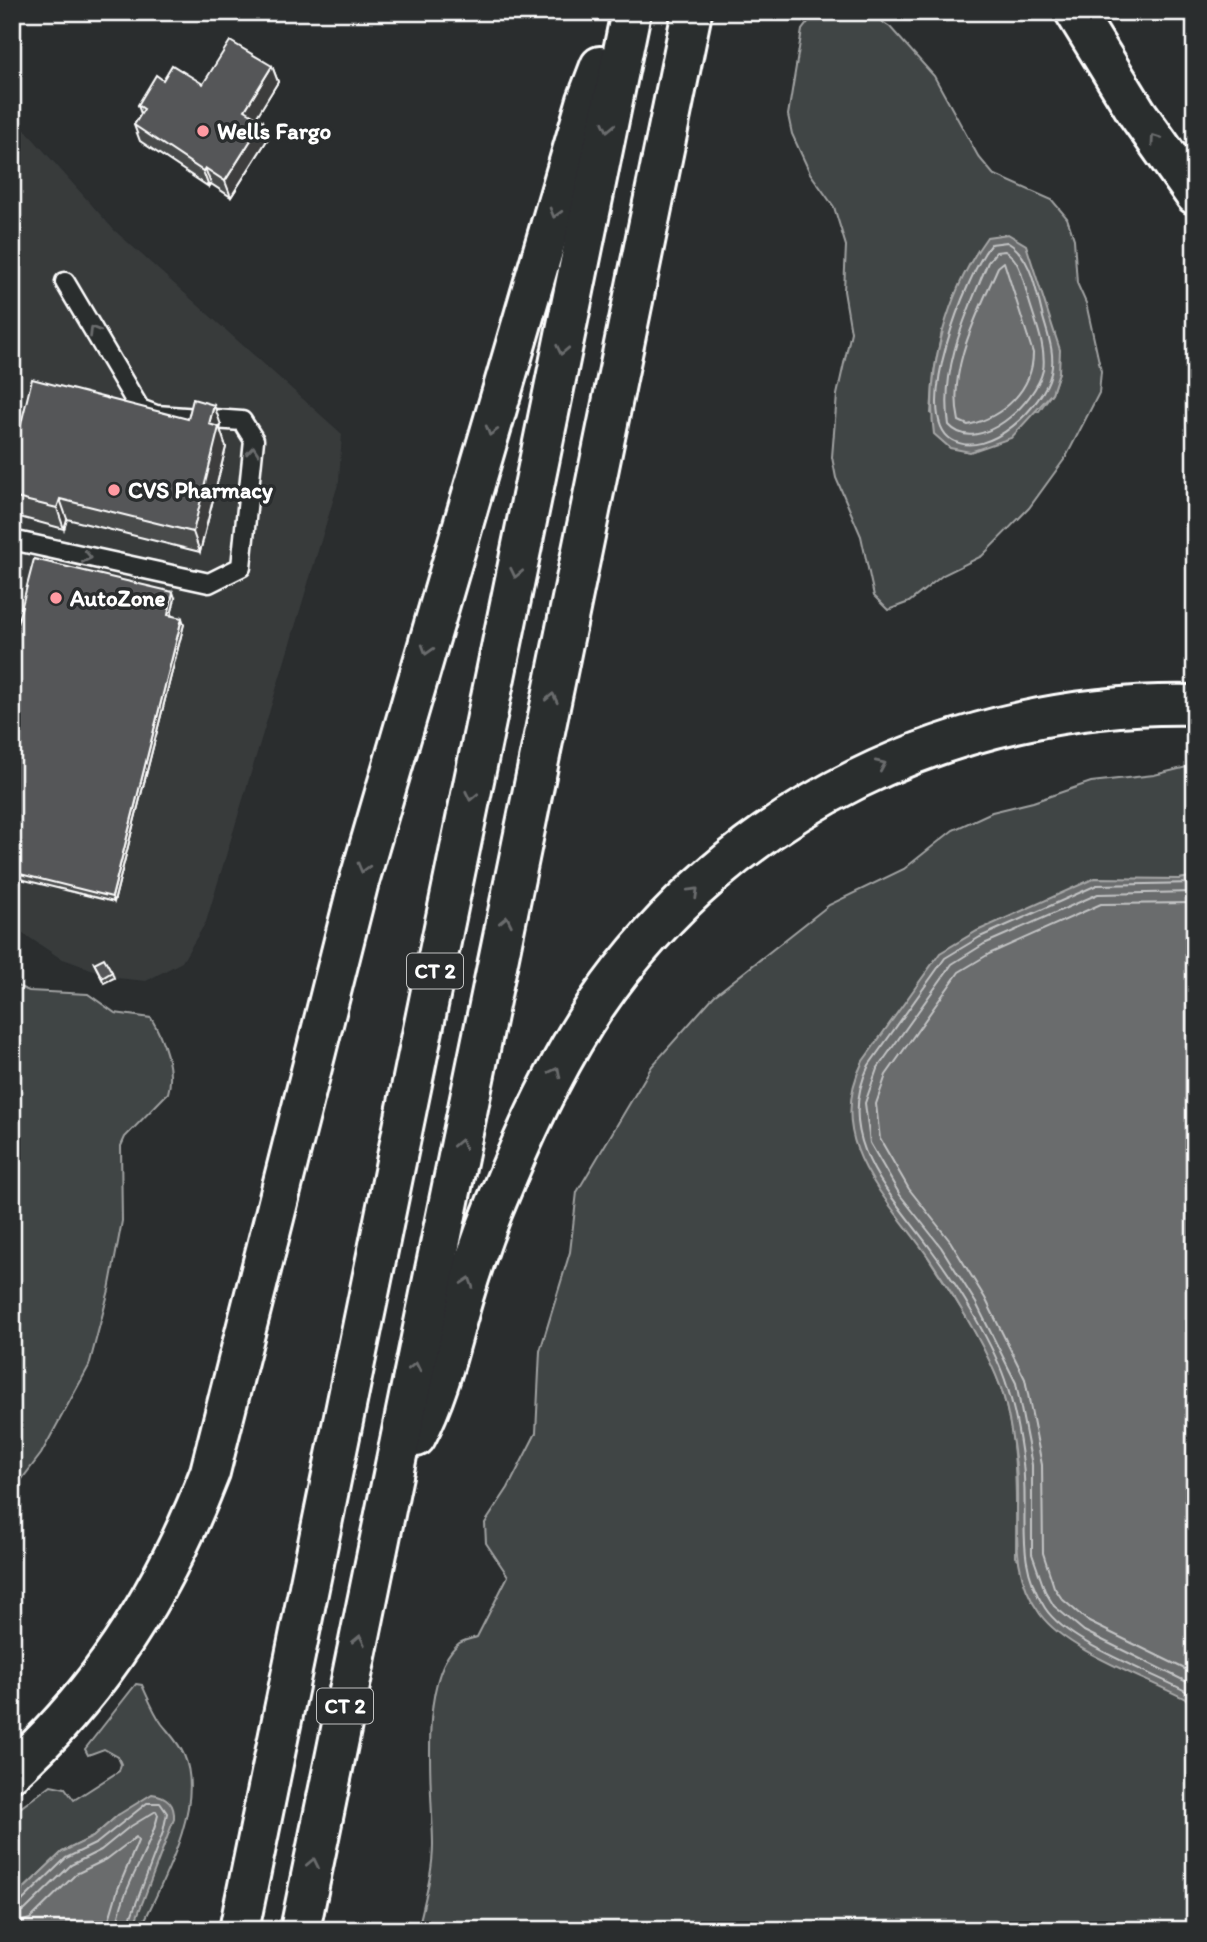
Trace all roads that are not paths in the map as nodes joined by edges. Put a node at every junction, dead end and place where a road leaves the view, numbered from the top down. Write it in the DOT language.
graph roads {
  1 [pos="630,12"];
  2 [pos="692,12"];
  3 [pos="1074,12"];
  4 [pos="1195,195"];
  5 [pos="65,282"];
  6 [pos="21,542"];
  7 [pos="1195,705"];
  8 [pos="391,1481"];
  9 [pos="12,1771"];
  10 [pos="239,1930"];
  11 [pos="300,1930"];
  1 -- 9 [label="highway, one-way"];
  1 -- 10 [label="highway, CT 2, one-way"];
  8 -- 2 [label="highway, CT 2, one-way"];
  4 -- 3 [label="highway, one-way"];
  6 -- 5 [label="lane, one-way"];
  8 -- 7 [label="highway, one-way"];
  11 -- 8 [label="highway, CT 2, one-way"];
}
